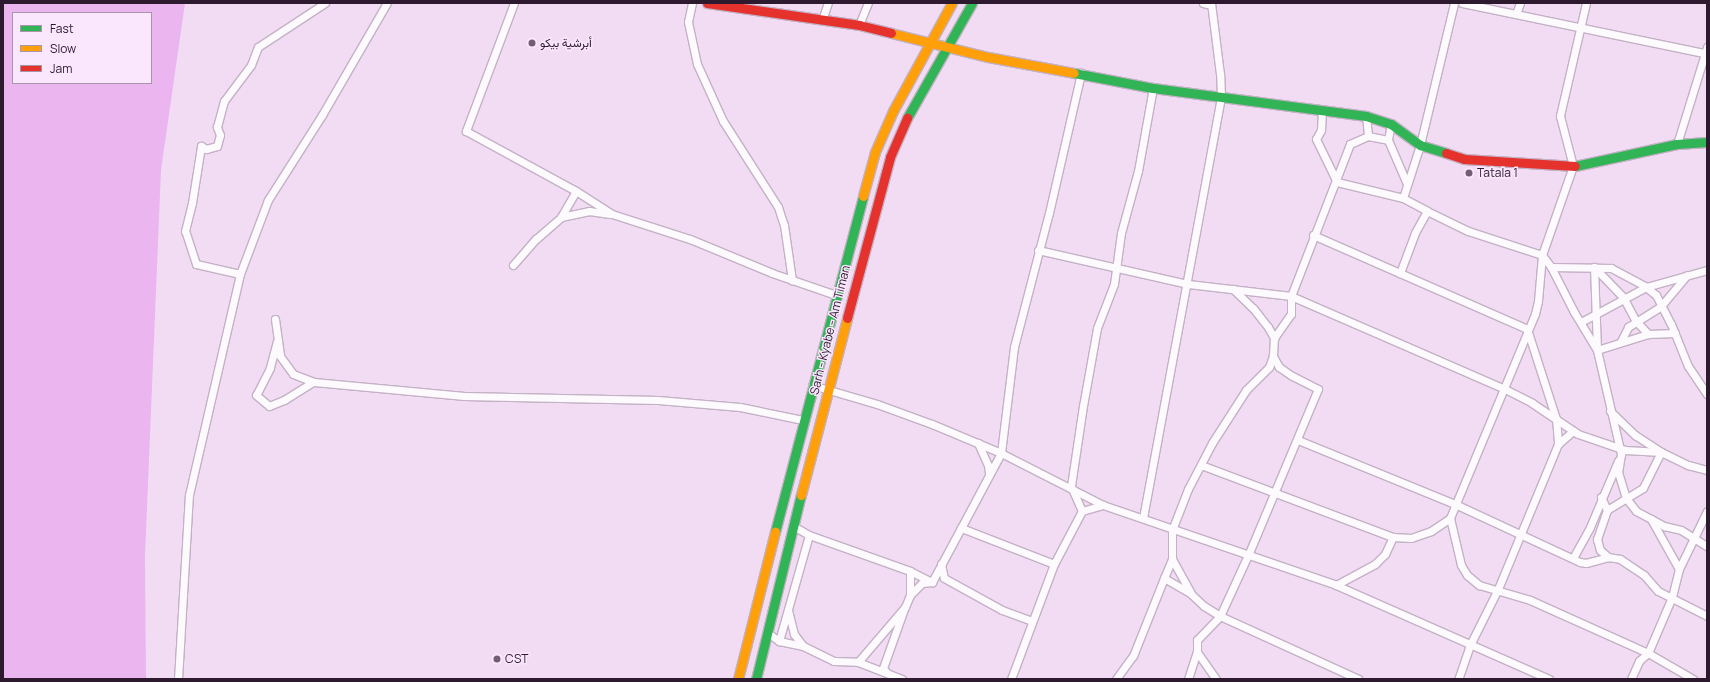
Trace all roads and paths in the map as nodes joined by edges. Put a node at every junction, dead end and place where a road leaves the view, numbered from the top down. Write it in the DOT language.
graph roads {
  1 [pos="325,3"];
  2 [pos="387,3"];
  3 [pos="514,3"];
  4 [pos="692,3"];
  5 [pos="707,3"];
  6 [pos="828,3"];
  7 [pos="868,3"];
  8 [pos="952,3"];
  9 [pos="972,3"];
  10 [pos="1202,3"];
  11 [pos="1454,3"];
  12 [pos="1462,3"];
  13 [pos="1520,3"];
  14 [pos="1586,3"];
  15 [pos="1211,4"];
  16 [pos="1516,14"];
  17 [pos="822,20"];
  18 [pos="859,25"];
  19 [pos="1580,27"];
  20 [pos="930,41"];
  21 [pos="948,47"];
  22 [pos="1706,50"];
  23 [pos="1081,73"];
  24 [pos="1154,88"];
  25 [pos="1220,98"];
  26 [pos="1322,111"];
  27 [pos="1366,116"];
  28 [pos="1391,124"];
  29 [pos="1368,136"];
  30 [pos="1388,140"];
  31 [pos="1707,142"];
  32 [pos="1677,144"];
  33 [pos="1420,145"];
  34 [pos="1573,166"];
  35 [pos="1337,182"];
  36 [pos="1407,184"];
  37 [pos="576,191"];
  38 [pos="1403,198"];
  39 [pos="1427,211"];
  40 [pos="612,214"];
  41 [pos="561,217"];
  42 [pos="1313,235"];
  43 [pos="1038,250"];
  44 [pos="1542,255"];
  45 [pos="513,265"];
  46 [pos="1116,267"];
  47 [pos="1551,267"];
  48 [pos="1594,267"];
  49 [pos="1707,270"];
  50 [pos="1400,273"];
  51 [pos="240,274"];
  52 [pos="1687,274"];
  53 [pos="792,280"];
  54 [pos="1188,284"];
  55 [pos="1646,287"];
  56 [pos="1233,289"];
  57 [pos="836,295"];
  58 [pos="1291,296"];
  59 [pos="1623,297"];
  60 [pos="1661,306"];
  61 [pos="1594,315"];
  62 [pos="275,319"];
  63 [pos="1581,322"];
  64 [pos="1636,322"];
  65 [pos="1527,330"];
  66 [pos="1674,332"];
  67 [pos="1648,334"];
  68 [pos="278,337"];
  69 [pos="1274,338"];
  70 [pos="1621,341"];
  71 [pos="1597,350"];
  72 [pos="1273,356"];
  73 [pos="1269,367"];
  74 [pos="1280,367"];
  75 [pos="313,382"];
  76 [pos="812,385"];
  77 [pos="1503,388"];
  78 [pos="828,389"];
  79 [pos="1707,394"];
  80 [pos="1610,411"];
  81 [pos="1556,419"];
  82 [pos="803,420"];
  83 [pos="1573,431"];
  84 [pos="1298,440"];
  85 [pos="978,443"];
  86 [pos="1558,444"];
  87 [pos="1620,451"];
  88 [pos="1001,452"];
  89 [pos="1661,452"];
  90 [pos="1201,465"];
  91 [pos="1707,470"];
  92 [pos="989,475"];
  93 [pos="1071,486"];
  94 [pos="1273,491"];
  95 [pos="1601,497"];
  96 [pos="1626,498"];
  97 [pos="1455,504"];
  98 [pos="1103,505"];
  99 [pos="1607,510"];
  100 [pos="1082,511"];
  101 [pos="1707,511"];
  102 [pos="1143,518"];
  103 [pos="1450,518"];
  104 [pos="1605,518"];
  105 [pos="1651,519"];
  106 [pos="795,526"];
  107 [pos="1590,527"];
  108 [pos="961,528"];
  109 [pos="1172,530"];
  110 [pos="809,535"];
  111 [pos="1519,535"];
  112 [pos="1393,537"];
  113 [pos="1697,538"];
  114 [pos="1597,539"];
  115 [pos="1707,546"];
  116 [pos="1250,553"];
  117 [pos="1608,557"];
  118 [pos="1573,558"];
  119 [pos="1172,559"];
  120 [pos="941,564"];
  121 [pos="1054,564"];
  122 [pos="1680,569"];
  123 [pos="910,571"];
  124 [pos="1164,578"];
  125 [pos="932,582"];
  126 [pos="1336,585"];
  127 [pos="1498,589"];
  128 [pos="1190,592"];
  129 [pos="910,595"];
  130 [pos="1672,597"];
  131 [pos="904,607"];
  132 [pos="788,610"];
  133 [pos="1220,616"];
  134 [pos="1707,616"];
  135 [pos="1032,621"];
  136 [pos="768,633"];
  137 [pos="779,641"];
  138 [pos="1470,645"];
  139 [pos="803,646"];
  140 [pos="1197,652"];
  141 [pos="1648,654"];
  142 [pos="858,662"];
  143 [pos="887,673"];
  144 [pos="178,679"];
  145 [pos="738,679"];
  146 [pos="756,679"];
  147 [pos="902,679"];
  148 [pos="1011,679"];
  149 [pos="1116,679"];
  150 [pos="1188,679"];
  151 [pos="1216,679"];
  152 [pos="1358,679"];
  153 [pos="1458,679"];
  154 [pos="1549,679"];
  155 [pos="1631,679"];
  156 [pos="1693,679"];
  1 -- 51 [label="street"];
  2 -- 51 [label="street"];
  3 -- 37 [label="street"];
  4 -- 53 [label="street"];
  5 -- 17 [label="main road"];
  6 -- 17 [label="street"];
  7 -- 18 [label="street"];
  8 -- 20 [label="main road, Sarh - Kyabe - Am Timan"];
  9 -- 21 [label="main road, Sarh - Kyabe - Am Timan"];
  10 -- 15 [label="street"];
  11 -- 33 [label="street"];
  12 -- 16 [label="street"];
  13 -- 16 [label="street"];
  14 -- 19 [label="street"];
  15 -- 25 [label="street"];
  16 -- 19 [label="street"];
  17 -- 18 [label="main road"];
  18 -- 20 [label="main road"];
  19 -- 22 [label="street"];
  19 -- 34 [label="street"];
  20 -- 21 [label="main road"];
  20 -- 57 [label="main road, Sarh - Kyabe - Am Timan"];
  21 -- 23 [label="main road"];
  21 -- 78 [label="main road, Sarh - Kyabe - Am Timan"];
  22 -- 32 [label="street"];
  23 -- 24 [label="main road"];
  23 -- 43 [label="street"];
  24 -- 25 [label="main road"];
  24 -- 46 [label="street"];
  25 -- 26 [label="main road"];
  25 -- 54 [label="street"];
  26 -- 27 [label="main road"];
  26 -- 35 [label="street"];
  27 -- 28 [label="main road"];
  27 -- 29 [label="street"];
  28 -- 30 [label="street"];
  28 -- 33 [label="main road"];
  29 -- 30 [label="street"];
  29 -- 35 [label="street"];
  30 -- 36 [label="street"];
  31 -- 32 [label="main road"];
  32 -- 34 [label="main road"];
  33 -- 34 [label="main road"];
  33 -- 36 [label="street"];
  34 -- 44 [label="street"];
  35 -- 38 [label="street"];
  35 -- 42 [label="street"];
  36 -- 38 [label="street"];
  37 -- 40 [label="street"];
  37 -- 41 [label="street"];
  38 -- 39 [label="street"];
  39 -- 44 [label="street"];
  39 -- 50 [label="street"];
  40 -- 41 [label="street"];
  40 -- 53 [label="street"];
  41 -- 45 [label="street"];
  42 -- 50 [label="street"];
  42 -- 58 [label="street"];
  43 -- 46 [label="street"];
  43 -- 88 [label="street"];
  44 -- 47 [label="street"];
  44 -- 65 [label="street"];
  46 -- 54 [label="street"];
  46 -- 93 [label="street"];
  47 -- 48 [label="street"];
  47 -- 63 [label="street"];
  48 -- 55 [label="street"];
  48 -- 59 [label="street"];
  48 -- 61 [label="street"];
  49 -- 52 [label="street"];
  50 -- 65 [label="street"];
  51 -- 144 [label="street"];
  52 -- 55 [label="street"];
  52 -- 60 [label="street"];
  53 -- 57 [label="street"];
  54 -- 56 [label="street"];
  54 -- 102 [label="street"];
  55 -- 59 [label="street"];
  55 -- 60 [label="street"];
  56 -- 58 [label="street"];
  56 -- 69 [label="street"];
  57 -- 76 [label="main road, Sarh - Kyabe - Am Timan"];
  58 -- 69 [label="street"];
  58 -- 77 [label="street"];
  59 -- 61 [label="street"];
  59 -- 64 [label="street"];
  60 -- 64 [label="street"];
  60 -- 66 [label="street"];
  61 -- 63 [label="street"];
  61 -- 71 [label="street"];
  62 -- 68 [label="street"];
  63 -- 71 [label="street"];
  64 -- 67 [label="street"];
  64 -- 70 [label="street"];
  65 -- 77 [label="street"];
  65 -- 81 [label="street"];
  66 -- 67 [label="street"];
  66 -- 79 [label="street"];
  67 -- 70 [label="street"];
  68 -- 75 [label="street"];
  68 -- 75 [label="street"];
  69 -- 72 [label="street"];
  70 -- 71 [label="street"];
  71 -- 80 [label="street"];
  72 -- 73 [label="street"];
  72 -- 74 [label="street"];
  73 -- 74 [label="street"];
  73 -- 90 [label="street"];
  74 -- 84 [label="street"];
  75 -- 82 [label="street"];
  76 -- 78 [label="street"];
  76 -- 82 [label="main road, Sarh - Kyabe - Am Timan"];
  77 -- 81 [label="street"];
  77 -- 97 [label="street"];
  78 -- 85 [label="street"];
  78 -- 106 [label="main road, Sarh - Kyabe - Am Timan"];
  80 -- 87 [label="street"];
  80 -- 89 [label="street"];
  81 -- 83 [label="street"];
  81 -- 86 [label="street"];
  82 -- 145 [label="main road, Sarh - Kyabe - Am Timan"];
  83 -- 86 [label="street"];
  83 -- 87 [label="street"];
  84 -- 94 [label="street"];
  84 -- 97 [label="street"];
  85 -- 88 [label="street"];
  85 -- 92 [label="street"];
  86 -- 111 [label="street"];
  87 -- 89 [label="street"];
  87 -- 95 [label="street"];
  87 -- 96 [label="street"];
  88 -- 92 [label="street"];
  88 -- 93 [label="street"];
  89 -- 91 [label="street"];
  89 -- 96 [label="street"];
  90 -- 94 [label="street"];
  90 -- 109 [label="street"];
  92 -- 108 [label="street"];
  93 -- 98 [label="street"];
  93 -- 100 [label="street"];
  94 -- 112 [label="street"];
  94 -- 116 [label="street"];
  95 -- 99 [label="street"];
  95 -- 107 [label="street"];
  96 -- 99 [label="street"];
  96 -- 105 [label="street"];
  97 -- 103 [label="street"];
  97 -- 111 [label="street"];
  98 -- 100 [label="street"];
  98 -- 102 [label="street"];
  99 -- 104 [label="street"];
  100 -- 121 [label="street"];
  101 -- 113 [label="street"];
  102 -- 109 [label="street"];
  103 -- 112 [label="street"];
  103 -- 127 [label="street"];
  104 -- 107 [label="street"];
  104 -- 114 [label="street"];
  105 -- 113 [label="street"];
  105 -- 122 [label="street"];
  106 -- 110 [label="street"];
  106 -- 136 [label="main road, Sarh - Kyabe - Am Timan"];
  107 -- 114 [label="street"];
  107 -- 118 [label="street"];
  108 -- 120 [label="street"];
  108 -- 121 [label="street"];
  109 -- 116 [label="street"];
  109 -- 119 [label="street"];
  110 -- 123 [label="street"];
  110 -- 132 [label="street"];
  111 -- 118 [label="street"];
  111 -- 127 [label="street"];
  112 -- 126 [label="street"];
  113 -- 115 [label="street"];
  113 -- 122 [label="street"];
  114 -- 117 [label="street"];
  116 -- 126 [label="street"];
  116 -- 133 [label="street"];
  117 -- 118 [label="street"];
  117 -- 130 [label="street"];
  119 -- 124 [label="street"];
  119 -- 128 [label="street"];
  120 -- 125 [label="street"];
  120 -- 135 [label="street"];
  121 -- 135 [label="street"];
  122 -- 130 [label="street"];
  123 -- 125 [label="street"];
  123 -- 129 [label="street"];
  124 -- 128 [label="street"];
  124 -- 149 [label="street"];
  125 -- 129 [label="street"];
  126 -- 138 [label="street"];
  127 -- 138 [label="street"];
  127 -- 141 [label="street"];
  128 -- 133 [label="street"];
  129 -- 131 [label="street"];
  130 -- 134 [label="street"];
  130 -- 141 [label="street"];
  131 -- 142 [label="street"];
  131 -- 143 [label="street"];
  132 -- 137 [label="street"];
  132 -- 139 [label="street"];
  133 -- 140 [label="street"];
  133 -- 152 [label="street"];
  135 -- 148 [label="street"];
  136 -- 137 [label="street"];
  136 -- 146 [label="main road, Sarh - Kyabe - Am Timan"];
  137 -- 139 [label="street"];
  138 -- 153 [label="street"];
  138 -- 154 [label="street"];
  139 -- 142 [label="street"];
  140 -- 150 [label="street"];
  140 -- 151 [label="street"];
  141 -- 155 [label="street"];
  141 -- 156 [label="street"];
  142 -- 143 [label="street"];
  143 -- 147 [label="street"];
}
